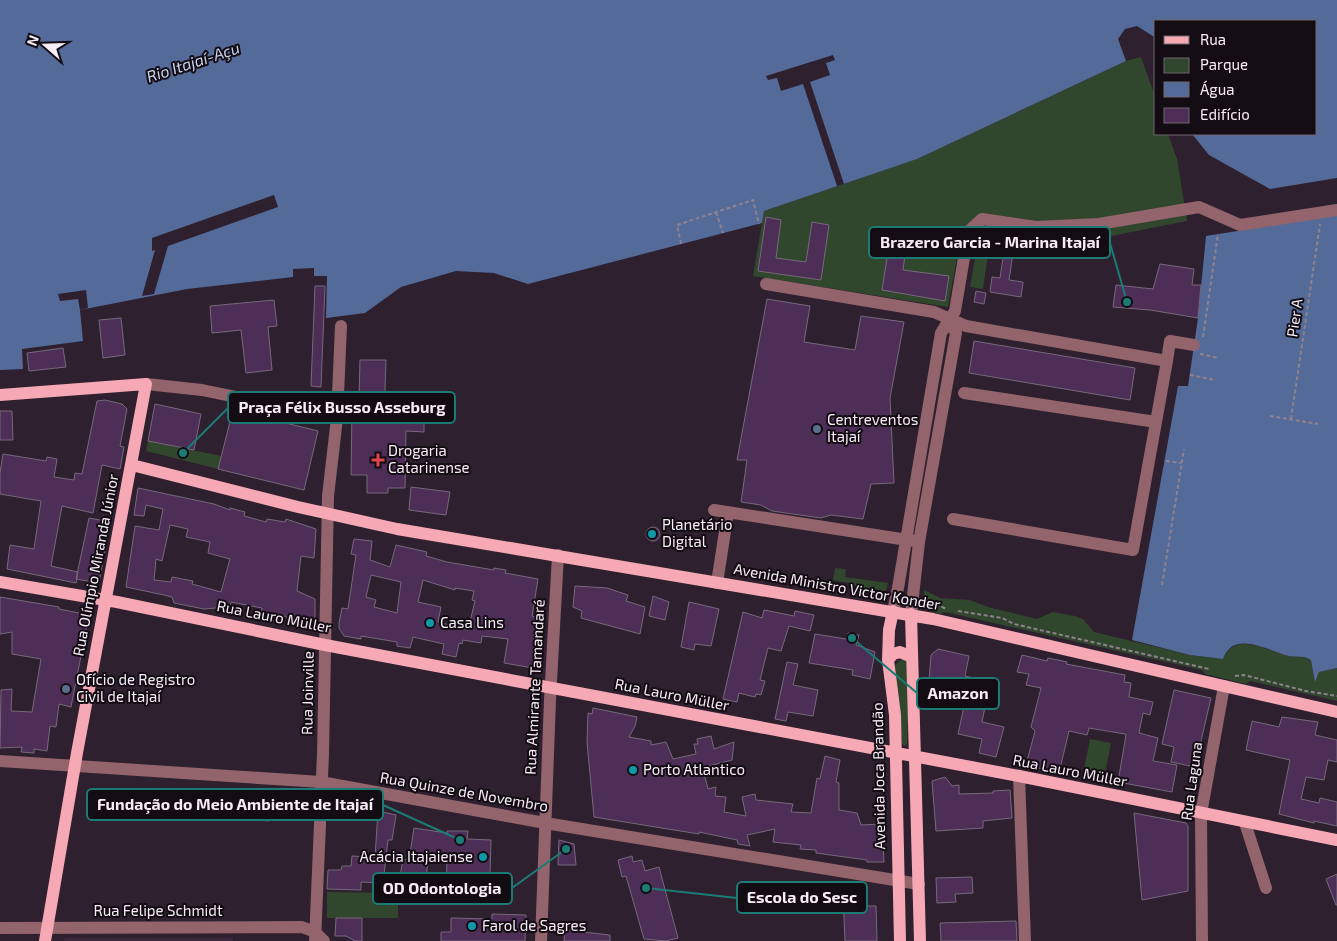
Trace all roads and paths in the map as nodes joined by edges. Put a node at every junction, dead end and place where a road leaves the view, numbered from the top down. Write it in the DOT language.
graph roads {
  1 [pos="1337,210"];
  2 [pos="716,212"];
  3 [pos="1320,219"];
  4 [pos="759,224"];
  5 [pos="723,233"];
  6 [pos="1218,234"];
  7 [pos="681,244"];
  8 [pos="766,284"];
  9 [pos="948,320"];
  10 [pos="342,326"];
  11 [pos="1197,345"];
  12 [pos="1219,358"];
  13 [pos="1167,361"];
  14 [pos="1190,375"];
  15 [pos="1216,380"];
  16 [pos="146,384"];
  17 [pos="964,393"];
  18 [pos="0,395"];
  19 [pos="1270,416"];
  20 [pos="337,418"];
  21 [pos="1291,419"];
  22 [pos="1156,422"];
  23 [pos="1318,424"];
  24 [pos="1184,450"];
  25 [pos="1166,461"];
  26 [pos="1181,463"];
  27 [pos="132,465"];
  28 [pos="714,510"];
  29 [pos="728,512"];
  30 [pos="328,513"];
  31 [pos="953,519"];
  32 [pos="913,541"];
  33 [pos="558,555"];
  34 [pos="0,582"];
  35 [pos="717,583"];
  36 [pos="1162,585"];
  37 [pos="913,590"];
  38 [pos="107,600"];
  39 [pos="893,610"];
  40 [pos="911,614"];
  41 [pos="325,645"];
  42 [pos="912,657"];
  43 [pos="888,660"];
  44 [pos="1212,671"];
  45 [pos="1228,681"];
  46 [pos="550,688"];
  47 [pos="1337,696"];
  48 [pos="1337,712"];
  49 [pos="896,755"];
  50 [pos="914,758"];
  51 [pos="0,761"];
  52 [pos="75,766"];
  53 [pos="1019,776"];
  54 [pos="321,782"];
  55 [pos="1201,814"];
  56 [pos="1246,822"];
  57 [pos="545,823"];
  58 [pos="1337,840"];
  59 [pos="898,881"];
  60 [pos="918,884"];
  61 [pos="1266,888"];
  62 [pos="0,928"];
  63 [pos="46,928"];
  64 [pos="318,938"];
  65 [pos="45,941"];
  66 [pos="541,941"];
  67 [pos="900,941"];
  68 [pos="920,941"];
  69 [pos="1025,941"];
  70 [pos="1202,941"];
  1 -- 9 [label="street"];
  2 -- 4 [label="path"];
  2 -- 5 [label="path"];
  2 -- 7 [label="path"];
  3 -- 21 [label="path, Pier A"];
  6 -- 11 [label="path"];
  8 -- 9 [label="street"];
  9 -- 13 [label="street"];
  9 -- 32 [label="street"];
  10 -- 20 [label="street, Rua Joinville"];
  11 -- 12 [label="path"];
  11 -- 13 [label="street"];
  13 -- 22 [label="street"];
  14 -- 15 [label="path"];
  16 -- 18 [label="main road"];
  16 -- 20 [label="street"];
  16 -- 27 [label="main road, Rua Olímpio Miranda Júnior"];
  17 -- 22 [label="street"];
  19 -- 21 [label="path"];
  20 -- 30 [label="street, Rua Joinville"];
  21 -- 23 [label="path"];
  22 -- 31 [label="street"];
  24 -- 26 [label="path"];
  25 -- 26 [label="path"];
  26 -- 36 [label="path"];
  27 -- 30 [label="main road, Avenida Ministro Victor Konder"];
  27 -- 38 [label="main road, Rua Olímpio Miranda Júnior"];
  28 -- 29 [label="street"];
  29 -- 32 [label="street"];
  29 -- 35 [label="street"];
  30 -- 33 [label="main road, Avenida Ministro Victor Konder"];
  30 -- 41 [label="street, Rua Joinville"];
  32 -- 37 [label="street"];
  32 -- 39 [label="street"];
  33 -- 35 [label="main road, Avenida Ministro Victor Konder"];
  33 -- 46 [label="street, Rua Almirante Tamandaré"];
  34 -- 38 [label="main road, Rua Lauro Müller"];
  35 -- 39 [label="main road, Avenida Ministro Victor Konder"];
  37 -- 40 [label="street"];
  37 -- 44 [label="path"];
  38 -- 41 [label="main road, Rua Lauro Müller"];
  38 -- 52 [label="main road, Rua Olímpio Miranda Júnior"];
  39 -- 40 [label="main road, Avenida Ministro Victor Konder"];
  39 -- 43 [label="main road, Avenida Joca Brandão"];
  40 -- 42 [label="main road"];
  40 -- 45 [label="main road, Avenida Ministro Victor Konder"];
  41 -- 46 [label="main road, Rua Lauro Müller"];
  41 -- 54 [label="street, Rua Joinville"];
  42 -- 43 [label="main road"];
  42 -- 50 [label="main road"];
  43 -- 49 [label="main road, Avenida Joca Brandão"];
  45 -- 47 [label="path"];
  45 -- 48 [label="main road, Avenida Ministro Victor Konder"];
  45 -- 55 [label="street, Rua Laguna"];
  46 -- 49 [label="main road, Rua Lauro Müller"];
  46 -- 57 [label="street, Rua Almirante Tamandaré"];
  49 -- 50 [label="main road, Rua Lauro Müller"];
  49 -- 59 [label="main road, Avenida Joca Brandão"];
  50 -- 53 [label="main road, Rua Lauro Müller"];
  50 -- 60 [label="main road"];
  51 -- 52 [label="street, Rua Quinze de Novembro"];
  52 -- 54 [label="street, Rua Quinze de Novembro"];
  52 -- 63 [label="main road, Rua Olímpio Miranda Júnior"];
  53 -- 55 [label="main road, Rua Lauro Müller"];
  53 -- 69 [label="street"];
  54 -- 57 [label="street, Rua Quinze de Novembro"];
  54 -- 64 [label="street, Rua Joinville"];
  55 -- 56 [label="main road, Rua Lauro Müller"];
  55 -- 70 [label="street, Rua Laguna"];
  56 -- 58 [label="main road, Rua Lauro Müller"];
  56 -- 61 [label="street"];
  57 -- 59 [label="street, Rua Quinze de Novembro"];
  57 -- 66 [label="street, Rua Almirante Tamandaré"];
  59 -- 60 [label="street, Rua Quinze de Novembro"];
  59 -- 67 [label="main road, Avenida Joca Brandão"];
  60 -- 68 [label="main road"];
  62 -- 63 [label="street, Rua Felipe Schmidt"];
  63 -- 64 [label="street, Rua Felipe Schmidt"];
  63 -- 65 [label="main road, Rua Olímpio Miranda Júnior"];
}
